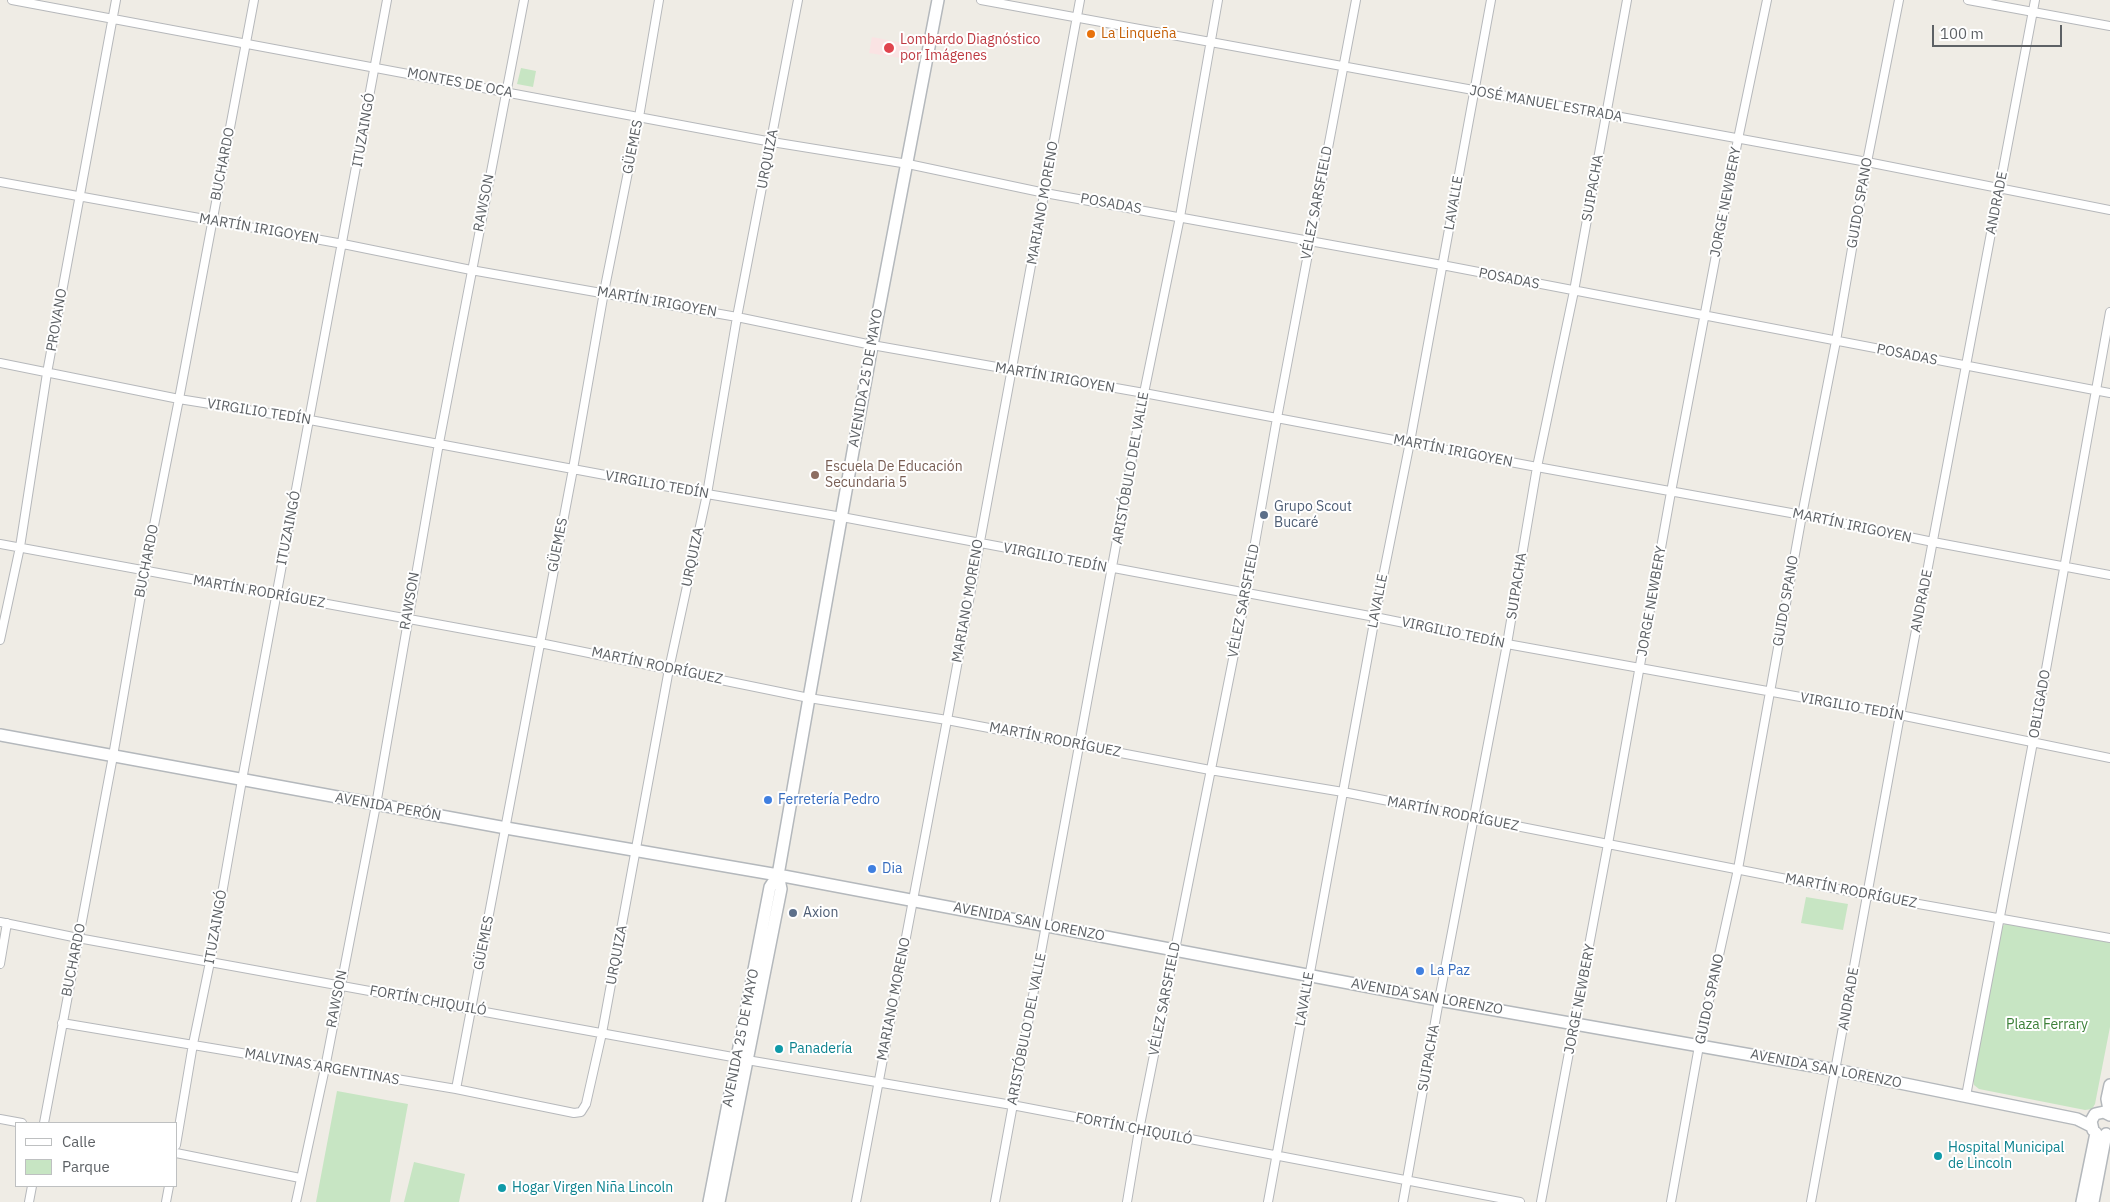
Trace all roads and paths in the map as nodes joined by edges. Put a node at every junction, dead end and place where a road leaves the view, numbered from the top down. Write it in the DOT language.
graph roads {
  1 [pos="12,0"];
  2 [pos="116,0"];
  3 [pos="254,0"];
  4 [pos="388,0"];
  5 [pos="524,0"];
  6 [pos="659,0"];
  7 [pos="798,0"];
  8 [pos="938,0"];
  9 [pos="982,0"];
  10 [pos="1080,0"];
  11 [pos="1218,0"];
  12 [pos="1356,0"];
  13 [pos="1491,0"];
  14 [pos="1627,0"];
  15 [pos="1767,0"];
  16 [pos="1899,0"];
  17 [pos="1968,0"];
  18 [pos="2035,0"];
  19 [pos="2033,11"];
  20 [pos="1076,18"];
  21 [pos="112,20"];
  22 [pos="2110,26"];
  23 [pos="1210,41"];
  24 [pos="247,43"];
  25 [pos="1344,66"];
  26 [pos="376,68"];
  27 [pos="1473,91"];
  28 [pos="507,92"];
  29 [pos="1606,115"];
  30 [pos="639,117"];
  31 [pos="1738,139"];
  32 [pos="772,142"];
  33 [pos="1867,162"];
  34 [pos="908,164"];
  35 [pos="0,182"];
  36 [pos="2000,188"];
  37 [pos="1045,192"];
  38 [pos="79,198"];
  39 [pos="2110,210"];
  40 [pos="1180,217"];
  41 [pos="212,220"];
  42 [pos="1310,242"];
  43 [pos="343,244"];
  44 [pos="1442,266"];
  45 [pos="471,270"];
  46 [pos="1574,291"];
  47 [pos="604,292"];
  48 [pos="2110,312"];
  49 [pos="1704,316"];
  50 [pos="737,317"];
  51 [pos="1836,341"];
  52 [pos="872,345"];
  53 [pos="0,363"];
  54 [pos="1965,367"];
  55 [pos="1011,370"];
  56 [pos="47,372"];
  57 [pos="2095,390"];
  58 [pos="1144,393"];
  59 [pos="2110,393"];
  60 [pos="179,399"];
  61 [pos="1277,418"];
  62 [pos="310,420"];
  63 [pos="1410,442"];
  64 [pos="439,443"];
  65 [pos="1537,467"];
  66 [pos="573,469"];
  67 [pos="1671,492"];
  68 [pos="707,494"];
  69 [pos="1802,515"];
  70 [pos="842,517"];
  71 [pos="1933,542"];
  72 [pos="978,543"];
  73 [pos="0,544"];
  74 [pos="20,547"];
  75 [pos="2063,566"];
  76 [pos="1113,569"];
  77 [pos="145,572"];
  78 [pos="2110,575"];
  79 [pos="1246,594"];
  80 [pos="276,595"];
  81 [pos="1375,617"];
  82 [pos="406,619"];
  83 [pos="0,640"];
  84 [pos="540,642"];
  85 [pos="1507,644"];
  86 [pos="1640,668"];
  87 [pos="670,669"];
  88 [pos="1770,693"];
  89 [pos="809,698"];
  90 [pos="1900,715"];
  91 [pos="947,720"];
  92 [pos="0,735"];
  93 [pos="2033,742"];
  94 [pos="1079,744"];
  95 [pos="113,756"];
  96 [pos="2110,758"];
  97 [pos="1210,770"];
  98 [pos="242,780"];
  99 [pos="1343,792"];
  100 [pos="376,805"];
  101 [pos="1474,819"];
  102 [pos="506,828"];
  103 [pos="1608,844"];
  104 [pos="636,850"];
  105 [pos="1738,869"];
  106 [pos="778,875"];
  107 [pos="1868,895"];
  108 [pos="913,900"];
  109 [pos="1999,917"];
  110 [pos="4,923"];
  111 [pos="1046,925"];
  112 [pos="78,938"];
  113 [pos="2110,938"];
  114 [pos="1174,950"];
  115 [pos="210,962"];
  116 [pos="0,964"];
  117 [pos="1309,975"];
  118 [pos="340,985"];
  119 [pos="1439,1000"];
  120 [pos="471,1009"];
  121 [pos="62,1023"];
  122 [pos="1575,1023"];
  123 [pos="602,1033"];
  124 [pos="192,1044"];
  125 [pos="1699,1046"];
  126 [pos="743,1059"];
  127 [pos="325,1068"];
  128 [pos="1836,1070"];
  129 [pos="879,1082"];
  130 [pos="2110,1086"];
  131 [pos="456,1090"];
  132 [pos="1966,1096"];
  133 [pos="1012,1105"];
  134 [pos="581,1112"];
  135 [pos="0,1119"];
  136 [pos="16,1122"];
  137 [pos="44,1122"];
  138 [pos="2102,1123"];
  139 [pos="1139,1130"];
  140 [pos="178,1132"];
  141 [pos="178,1153"];
  142 [pos="1278,1155"];
  143 [pos="300,1178"];
  144 [pos="1407,1181"];
  145 [pos="32,1187"];
  146 [pos="169,1187"];
  147 [pos="29,1202"];
  148 [pos="166,1202"];
  149 [pos="296,1202"];
  150 [pos="709,1202"];
  151 [pos="719,1202"];
  152 [pos="856,1202"];
  153 [pos="995,1202"];
  154 [pos="1127,1202"];
  155 [pos="1268,1202"];
  156 [pos="1404,1202"];
  157 [pos="1520,1202"];
  158 [pos="1541,1202"];
  159 [pos="1671,1202"];
  160 [pos="1811,1202"];
  161 [pos="2082,1202"];
  162 [pos="2093,1202"];
  1 -- 21 [label="street, MONTES DE OCA"];
  2 -- 21 [label="street, PROVANO"];
  3 -- 24 [label="street, BUCHARDO"];
  4 -- 26 [label="street, ITUZAINGÓ"];
  5 -- 28 [label="street, RAWSON"];
  6 -- 30 [label="street, GÜEMES"];
  7 -- 32 [label="street, URQUIZA"];
  8 -- 34 [label="main road, AVENIDA 25 DE MAYO"];
  9 -- 20 [label="street, JOSÉ MANUEL ESTRADA"];
  10 -- 20 [label="street, MARIANO MORENO"];
  11 -- 23 [label="street, ARISTÓBULO DEL VALLE"];
  12 -- 25 [label="street, VÉLEZ SARSFIELD"];
  13 -- 27 [label="street, LAVALLE"];
  14 -- 29 [label="street, SUIPACHA"];
  15 -- 31 [label="street, JORGE NEWBERY"];
  16 -- 33 [label="street, GUIDO SPANO"];
  17 -- 19 [label="street"];
  18 -- 19 [label="street, ANDRADE"];
  19 -- 22 [label="street"];
  19 -- 36 [label="street, ANDRADE"];
  20 -- 23 [label="street, JOSÉ MANUEL ESTRADA"];
  20 -- 37 [label="street, MARIANO MORENO"];
  21 -- 24 [label="street, MONTES DE OCA"];
  21 -- 38 [label="street, PROVANO"];
  23 -- 25 [label="street, JOSÉ MANUEL ESTRADA"];
  23 -- 40 [label="street, ARISTÓBULO DEL VALLE"];
  24 -- 26 [label="street, MONTES DE OCA"];
  24 -- 41 [label="street, BUCHARDO"];
  25 -- 27 [label="street, JOSÉ MANUEL ESTRADA"];
  25 -- 42 [label="street, VÉLEZ SARSFIELD"];
  26 -- 28 [label="street, MONTES DE OCA"];
  26 -- 43 [label="street, ITUZAINGÓ"];
  27 -- 29 [label="street, JOSÉ MANUEL ESTRADA"];
  27 -- 44 [label="street, LAVALLE"];
  28 -- 30 [label="street, MONTES DE OCA"];
  28 -- 45 [label="street, RAWSON"];
  29 -- 31 [label="street, JOSÉ MANUEL ESTRADA"];
  29 -- 46 [label="street, SUIPACHA"];
  30 -- 32 [label="street, MONTES DE OCA"];
  30 -- 47 [label="street, GÜEMES"];
  31 -- 33 [label="street, JOSÉ MANUEL ESTRADA"];
  31 -- 49 [label="street, JORGE NEWBERY"];
  32 -- 34 [label="street, MONTES DE OCA"];
  32 -- 50 [label="street, URQUIZA"];
  33 -- 36 [label="street, JOSÉ MANUEL ESTRADA"];
  33 -- 51 [label="street, GUIDO SPANO"];
  34 -- 37 [label="street, POSADAS"];
  34 -- 52 [label="main road, AVENIDA 25 DE MAYO"];
  35 -- 38 [label="street, MARTÍN IRIGOYEN"];
  36 -- 39 [label="street, JOSÉ MANUEL ESTRADA"];
  36 -- 54 [label="street, ANDRADE"];
  37 -- 40 [label="street, POSADAS"];
  37 -- 55 [label="street, MARIANO MORENO"];
  38 -- 41 [label="street, MARTÍN IRIGOYEN"];
  38 -- 56 [label="street, PROVANO"];
  40 -- 42 [label="street, POSADAS"];
  40 -- 58 [label="street, ARISTÓBULO DEL VALLE"];
  41 -- 43 [label="street, MARTÍN IRIGOYEN"];
  41 -- 60 [label="street, BUCHARDO"];
  42 -- 44 [label="street, POSADAS"];
  42 -- 61 [label="street, VÉLEZ SARSFIELD"];
  43 -- 45 [label="street, MARTÍN IRIGOYEN"];
  43 -- 62 [label="street, ITUZAINGÓ"];
  44 -- 46 [label="street, POSADAS"];
  44 -- 63 [label="street, LAVALLE"];
  45 -- 47 [label="street, MARTÍN IRIGOYEN"];
  45 -- 64 [label="street, RAWSON"];
  46 -- 49 [label="street, POSADAS"];
  46 -- 65 [label="street, SUIPACHA"];
  47 -- 50 [label="street, MARTÍN IRIGOYEN"];
  47 -- 66 [label="street, GÜEMES"];
  48 -- 57 [label="street, OBLIGADO"];
  49 -- 51 [label="street, POSADAS"];
  49 -- 67 [label="street, JORGE NEWBERY"];
  50 -- 52 [label="street, MARTÍN IRIGOYEN"];
  50 -- 68 [label="street, URQUIZA"];
  51 -- 54 [label="street, POSADAS"];
  51 -- 69 [label="street, GUIDO SPANO"];
  52 -- 55 [label="street, MARTÍN IRIGOYEN"];
  52 -- 70 [label="main road, AVENIDA 25 DE MAYO"];
  53 -- 56 [label="street, VIRGILIO TEDÍN"];
  54 -- 57 [label="street, POSADAS"];
  54 -- 71 [label="street, ANDRADE"];
  55 -- 58 [label="street, MARTÍN IRIGOYEN"];
  55 -- 72 [label="street, MARIANO MORENO"];
  56 -- 60 [label="street, VIRGILIO TEDÍN"];
  56 -- 74 [label="street, PROVANO"];
  57 -- 59 [label="street, POSADAS"];
  57 -- 75 [label="street, OBLIGADO"];
  58 -- 61 [label="street, MARTÍN IRIGOYEN"];
  58 -- 76 [label="street, ARISTÓBULO DEL VALLE"];
  60 -- 62 [label="street, VIRGILIO TEDÍN"];
  60 -- 77 [label="street, BUCHARDO"];
  61 -- 63 [label="street, MARTÍN IRIGOYEN"];
  61 -- 79 [label="street, VÉLEZ SARSFIELD"];
  62 -- 64 [label="street, VIRGILIO TEDÍN"];
  62 -- 80 [label="street, ITUZAINGÓ"];
  63 -- 65 [label="street, MARTÍN IRIGOYEN"];
  63 -- 81 [label="street, LAVALLE"];
  64 -- 66 [label="street, VIRGILIO TEDÍN"];
  64 -- 82 [label="street, RAWSON"];
  65 -- 67 [label="street, MARTÍN IRIGOYEN"];
  65 -- 85 [label="street, SUIPACHA"];
  66 -- 68 [label="street, VIRGILIO TEDÍN"];
  66 -- 84 [label="street, GÜEMES"];
  67 -- 69 [label="street, MARTÍN IRIGOYEN"];
  67 -- 86 [label="street, JORGE NEWBERY"];
  68 -- 70 [label="street, VIRGILIO TEDÍN"];
  68 -- 87 [label="street, URQUIZA"];
  69 -- 71 [label="street, MARTÍN IRIGOYEN"];
  69 -- 88 [label="street, GUIDO SPANO"];
  70 -- 72 [label="street, VIRGILIO TEDÍN"];
  70 -- 89 [label="main road, AVENIDA 25 DE MAYO"];
  71 -- 75 [label="street, MARTÍN IRIGOYEN"];
  71 -- 90 [label="street, ANDRADE"];
  72 -- 76 [label="street, VIRGILIO TEDÍN"];
  72 -- 91 [label="street, MARIANO MORENO"];
  73 -- 74 [label="street, MARTÍN RODRÍGUEZ"];
  74 -- 77 [label="street, MARTÍN RODRÍGUEZ"];
  74 -- 83 [label="street, PROVANO"];
  75 -- 78 [label="street, MARTÍN IRIGOYEN"];
  75 -- 93 [label="street, OBLIGADO"];
  76 -- 79 [label="street, VIRGILIO TEDÍN"];
  76 -- 94 [label="street, ARISTÓBULO DEL VALLE"];
  77 -- 80 [label="street, MARTÍN RODRÍGUEZ"];
  77 -- 95 [label="street, BUCHARDO"];
  79 -- 81 [label="street, VIRGILIO TEDÍN"];
  79 -- 97 [label="street, VÉLEZ SARSFIELD"];
  80 -- 82 [label="street, MARTÍN RODRÍGUEZ"];
  80 -- 98 [label="street, ITUZAINGÓ"];
  81 -- 85 [label="street, VIRGILIO TEDÍN"];
  81 -- 99 [label="street, LAVALLE"];
  82 -- 84 [label="street, MARTÍN RODRÍGUEZ"];
  82 -- 100 [label="street, RAWSON"];
  84 -- 87 [label="street, MARTÍN RODRÍGUEZ"];
  84 -- 102 [label="street, GÜEMES"];
  85 -- 86 [label="street, VIRGILIO TEDÍN"];
  85 -- 101 [label="street, SUIPACHA"];
  86 -- 88 [label="street, VIRGILIO TEDÍN"];
  86 -- 103 [label="street, JORGE NEWBERY"];
  87 -- 89 [label="street, MARTÍN RODRÍGUEZ"];
  87 -- 104 [label="street, URQUIZA"];
  88 -- 90 [label="street, VIRGILIO TEDÍN"];
  88 -- 105 [label="street, GUIDO SPANO"];
  89 -- 91 [label="street, MARTÍN RODRÍGUEZ"];
  89 -- 106 [label="main road, AVENIDA 25 DE MAYO"];
  90 -- 93 [label="street, VIRGILIO TEDÍN"];
  90 -- 107 [label="street, ANDRADE"];
  91 -- 94 [label="street, MARTÍN RODRÍGUEZ"];
  91 -- 108 [label="street, MARIANO MORENO"];
  92 -- 95 [label="main road, AVENIDA PERÓN"];
  93 -- 96 [label="street, VIRGILIO TEDÍN"];
  93 -- 109 [label="street, OBLIGADO"];
  94 -- 97 [label="street, MARTÍN RODRÍGUEZ"];
  94 -- 111 [label="street, ARISTÓBULO DEL VALLE"];
  95 -- 98 [label="main road, AVENIDA PERÓN"];
  95 -- 112 [label="street, BUCHARDO"];
  97 -- 99 [label="street, MARTÍN RODRÍGUEZ"];
  97 -- 114 [label="street, VÉLEZ SARSFIELD"];
  98 -- 100 [label="main road, AVENIDA PERÓN"];
  98 -- 115 [label="street, ITUZAINGÓ"];
  99 -- 101 [label="street, MARTÍN RODRÍGUEZ"];
  99 -- 117 [label="street, LAVALLE"];
  100 -- 102 [label="main road, AVENIDA PERÓN"];
  100 -- 118 [label="street, RAWSON"];
  101 -- 103 [label="street, MARTÍN RODRÍGUEZ"];
  101 -- 119 [label="street, SUIPACHA"];
  102 -- 104 [label="main road, AVENIDA PERÓN"];
  102 -- 120 [label="street, GÜEMES"];
  103 -- 105 [label="street, MARTÍN RODRÍGUEZ"];
  103 -- 122 [label="street, JORGE NEWBERY"];
  104 -- 106 [label="main road, AVENIDA PERÓN"];
  104 -- 123 [label="street, URQUIZA"];
  105 -- 107 [label="street, MARTÍN RODRÍGUEZ"];
  105 -- 125 [label="street, GUIDO SPANO"];
  106 -- 108 [label="main road, AVENIDA SAN LORENZO"];
  106 -- 126 [label="main road, AVENIDA 25 DE MAYO"];
  107 -- 109 [label="street, MARTÍN RODRÍGUEZ"];
  107 -- 128 [label="street, ANDRADE"];
  108 -- 111 [label="main road, AVENIDA SAN LORENZO"];
  108 -- 129 [label="street, MARIANO MORENO"];
  109 -- 113 [label="street, MARTÍN RODRÍGUEZ"];
  109 -- 132 [label="street, OBLIGADO"];
  110 -- 112 [label="street, FORTÍN CHIQUILÓ"];
  110 -- 116 [label="street"];
  111 -- 114 [label="main road, AVENIDA SAN LORENZO"];
  111 -- 133 [label="street, ARISTÓBULO DEL VALLE"];
  112 -- 115 [label="street, FORTÍN CHIQUILÓ"];
  112 -- 121 [label="street, BUCHARDO"];
  114 -- 117 [label="main road, AVENIDA SAN LORENZO"];
  114 -- 139 [label="street, VÉLEZ SARSFIELD"];
  115 -- 118 [label="street, FORTÍN CHIQUILÓ"];
  115 -- 124 [label="street, ITUZAINGÓ"];
  117 -- 119 [label="main road, AVENIDA SAN LORENZO"];
  117 -- 142 [label="street, LAVALLE"];
  118 -- 120 [label="street, FORTÍN CHIQUILÓ"];
  118 -- 127 [label="street, RAWSON"];
  119 -- 122 [label="main road, AVENIDA SAN LORENZO"];
  119 -- 144 [label="street, SUIPACHA"];
  120 -- 123 [label="street, FORTÍN CHIQUILÓ"];
  120 -- 131 [label="street, GÜEMES"];
  121 -- 124 [label="street, MALVINAS ARGENTINAS"];
  121 -- 137 [label="street, BUCHARDO"];
  122 -- 125 [label="main road, AVENIDA SAN LORENZO"];
  122 -- 158 [label="street, JORGE NEWBERY"];
  123 -- 126 [label="street, FORTÍN CHIQUILÓ"];
  123 -- 134 [label="street, URQUIZA"];
  124 -- 127 [label="street, MALVINAS ARGENTINAS"];
  124 -- 140 [label="street, ITUZAINGÓ"];
  125 -- 128 [label="main road, AVENIDA SAN LORENZO"];
  125 -- 159 [label="street, GUIDO SPANO"];
  126 -- 129 [label="street, FORTÍN CHIQUILÓ"];
  126 -- 150 [label="main road, AVENIDA 25 DE MAYO"];
  126 -- 151 [label="main road, AVENIDA 25 DE MAYO"];
  127 -- 131 [label="street, MALVINAS ARGENTINAS"];
  127 -- 143 [label="street, RAWSON"];
  128 -- 132 [label="main road, AVENIDA SAN LORENZO"];
  128 -- 160 [label="street, ANDRADE"];
  129 -- 133 [label="street, FORTÍN CHIQUILÓ"];
  129 -- 152 [label="street, MARIANO MORENO"];
  130 -- 138 [label="main road"];
  131 -- 134 [label="street, MALVINAS ARGENTINAS"];
  132 -- 138 [label="main road, AVENIDA SAN LORENZO"];
  133 -- 139 [label="street, FORTÍN CHIQUILÓ"];
  133 -- 153 [label="street, ARISTÓBULO DEL VALLE"];
  135 -- 136 [label="street"];
  138 -- 161 [label="main road"];
  138 -- 162 [label="main road"];
  139 -- 142 [label="street, FORTÍN CHIQUILÓ"];
  139 -- 154 [label="street, VÉLEZ SARSFIELD"];
  141 -- 143 [label="street"];
  142 -- 144 [label="street, FORTÍN CHIQUILÓ"];
  142 -- 155 [label="street, LAVALLE"];
  143 -- 149 [label="street, RAWSON"];
  144 -- 156 [label="street, SUIPACHA"];
  144 -- 157 [label="street, FORTÍN CHIQUILÓ"];
  145 -- 147 [label="street"];
  146 -- 148 [label="street"];
}
